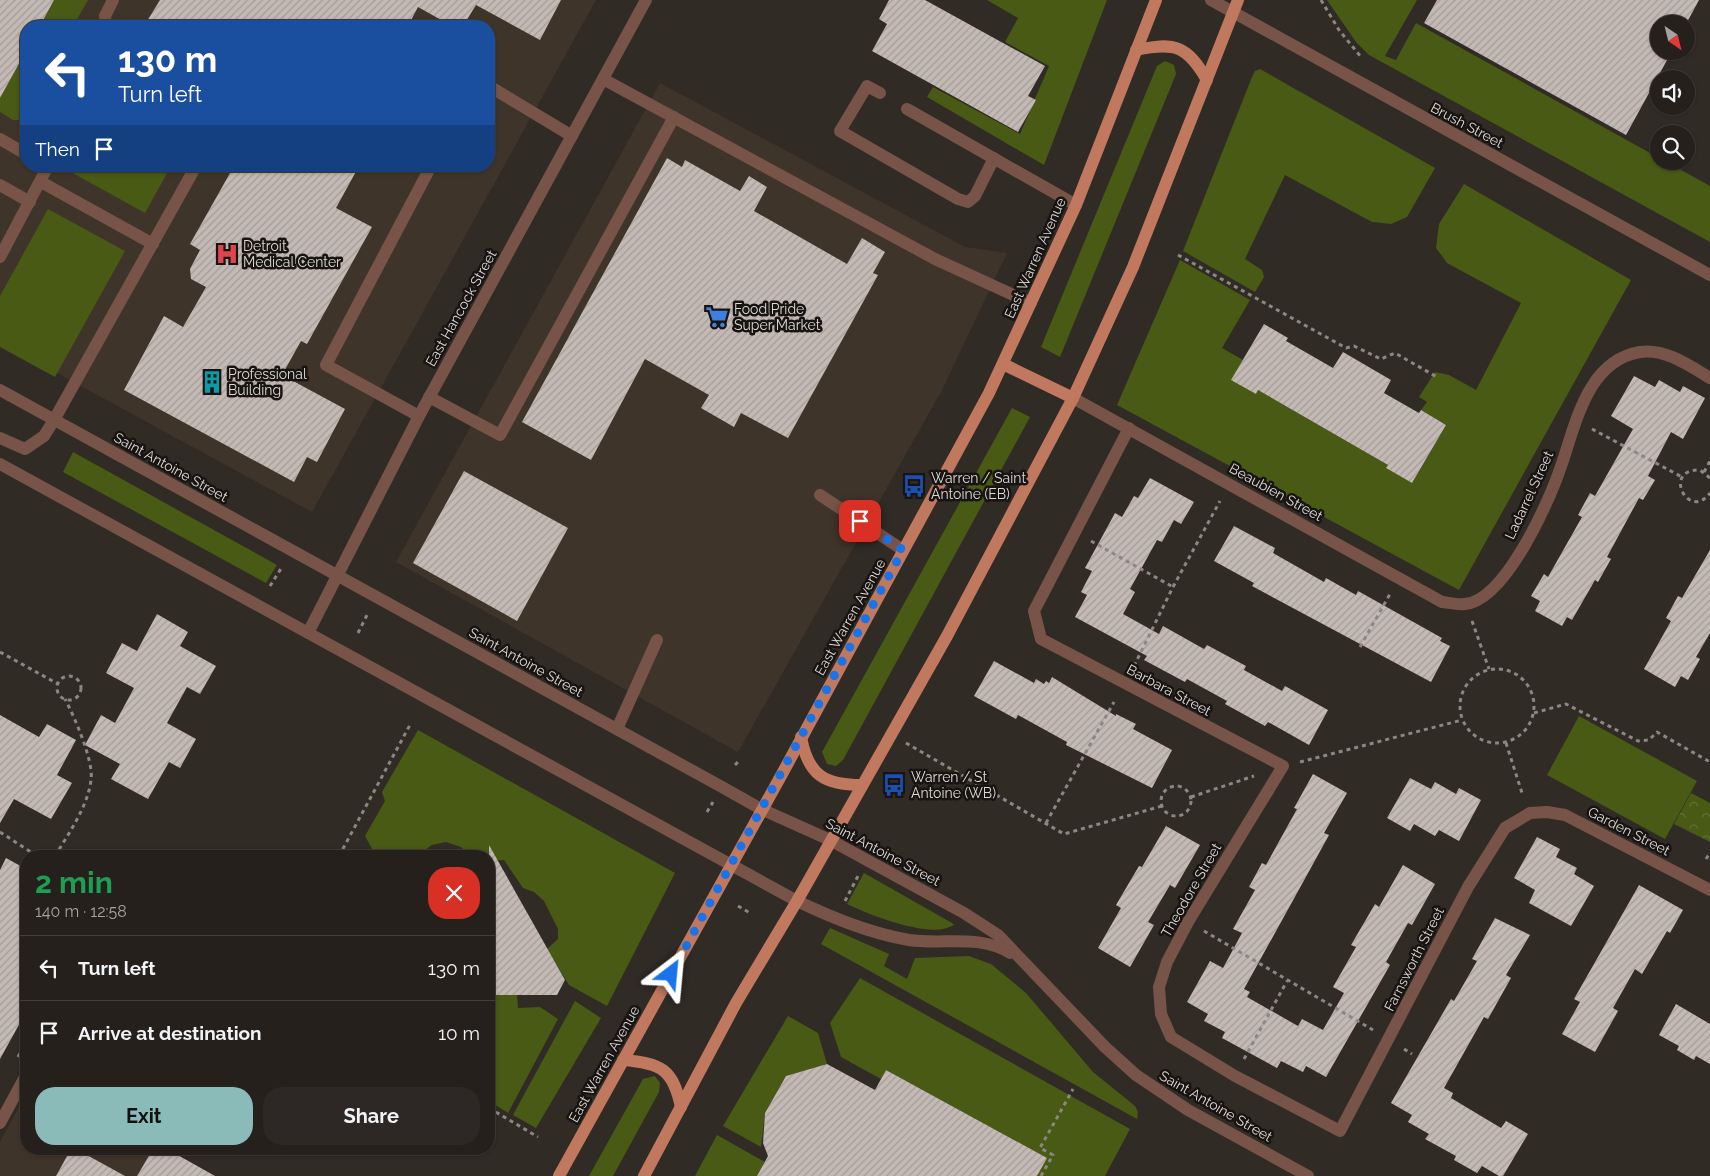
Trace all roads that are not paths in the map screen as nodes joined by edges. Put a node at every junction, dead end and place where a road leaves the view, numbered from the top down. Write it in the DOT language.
graph roads {
  1 [pos="113,0"];
  2 [pos="646,0"];
  3 [pos="1156,0"];
  4 [pos="1210,0"];
  5 [pos="1238,0"];
  6 [pos="1233,12"];
  7 [pos="105,20"];
  8 [pos="1136,50"];
  9 [pos="603,79"];
  10 [pos="1207,80"];
  11 [pos="495,90"];
  12 [pos="880,93"];
  13 [pos="906,109"];
  14 [pos="674,117"];
  15 [pos="572,136"];
  16 [pos="0,139"];
  17 [pos="20,151"];
  18 [pos="994,158"];
  19 [pos="45,172"];
  20 [pos="193,172"];
  21 [pos="428,172"];
  22 [pos="41,182"];
  23 [pos="0,185"];
  24 [pos="30,202"];
  25 [pos="1076,205"];
  26 [pos="152,244"];
  27 [pos="0,257"];
  28 [pos="1710,275"];
  29 [pos="1031,303"];
  30 [pos="1003,364"];
  31 [pos="1710,378"];
  32 [pos="0,390"];
  33 [pos="429,397"];
  34 [pos="1073,398"];
  35 [pos="419,416"];
  36 [pos="54,420"];
  37 [pos="1130,428"];
  38 [pos="0,438"];
  39 [pos="0,464"];
  40 [pos="820,495"];
  41 [pos="903,550"];
  42 [pos="338,575"];
  43 [pos="1466,604"];
  44 [pos="308,633"];
  45 [pos="657,640"];
  46 [pos="616,729"];
  47 [pos="801,737"];
  48 [pos="1283,766"];
  49 [pos="862,785"];
  50 [pos="761,809"];
  51 [pos="1530,812"];
  52 [pos="830,840"];
  53 [pos="731,867"];
  54 [pos="1710,890"];
  55 [pos="796,901"];
  56 [pos="1031,967"];
  57 [pos="623,1060"];
  58 [pos="20,1086"];
  59 [pos="682,1106"];
  60 [pos="0,1122"];
  61 [pos="1340,1132"];
  62 [pos="559,1176"];
  63 [pos="644,1176"];
  64 [pos="1308,1176"];
  1 -- 7 [label="street"];
  2 -- 9 [label="street, East Hancock Street"];
  3 -- 8 [label="main road, East Warren Avenue"];
  4 -- 6 [label="street, Brush Street"];
  5 -- 6 [label="main road"];
  6 -- 10 [label="main road"];
  6 -- 28 [label="street, Brush Street"];
  8 -- 10 [label="main road"];
  8 -- 25 [label="main road, East Warren Avenue"];
  9 -- 14 [label="street"];
  9 -- 15 [label="street, East Hancock Street"];
  10 -- 34 [label="main road"];
  11 -- 15 [label="street"];
  12 -- 18 [label="street"];
  13 -- 18 [label="street"];
  14 -- 29 [label="street"];
  14 -- 33 [label="street"];
  15 -- 33 [label="street, East Hancock Street"];
  16 -- 17 [label="street"];
  18 -- 25 [label="street"];
  19 -- 22 [label="street"];
  20 -- 26 [label="street"];
  21 -- 35 [label="street"];
  22 -- 24 [label="street"];
  22 -- 26 [label="street"];
  23 -- 24 [label="street"];
  24 -- 27 [label="street"];
  25 -- 29 [label="main road, East Warren Avenue"];
  26 -- 36 [label="street"];
  29 -- 30 [label="main road, East Warren Avenue"];
  30 -- 34 [label="main road"];
  30 -- 41 [label="main road, East Warren Avenue"];
  31 -- 43 [label="street, Ladarrel Street"];
  32 -- 36 [label="street, Saint Antoine Street"];
  33 -- 35 [label="street, East Hancock Street"];
  34 -- 37 [label="street, Beaubien Street"];
  34 -- 49 [label="main road"];
  35 -- 42 [label="street, East Hancock Street"];
  36 -- 38 [label="street"];
  36 -- 42 [label="street, Saint Antoine Street"];
  37 -- 43 [label="street, Beaubien Street"];
  37 -- 48 [label="street, Barbara Street"];
  39 -- 44 [label="street, Saint Antoine Street"];
  40 -- 41 [label="street"];
  41 -- 47 [label="main road, East Warren Avenue"];
  42 -- 44 [label="street, East Hancock Street"];
  42 -- 46 [label="street, Saint Antoine Street"];
  44 -- 53 [label="street, Saint Antoine Street"];
  45 -- 46 [label="street"];
  46 -- 50 [label="street, Saint Antoine Street"];
  47 -- 49 [label="main road"];
  47 -- 50 [label="main road, East Warren Avenue"];
  48 -- 61 [label="street, Theodore Street"];
  49 -- 52 [label="main road"];
  50 -- 52 [label="street, Saint Antoine Street"];
  50 -- 53 [label="main road, East Warren Avenue"];
  51 -- 54 [label="street, Garden Street"];
  51 -- 61 [label="street, Farnsworth Street"];
  52 -- 55 [label="main road"];
  52 -- 56 [label="street, Saint Antoine Street"];
  53 -- 55 [label="street, Saint Antoine Street"];
  53 -- 57 [label="main road, East Warren Avenue"];
  55 -- 56 [label="street, Saint Antoine Street"];
  55 -- 59 [label="main road"];
  56 -- 64 [label="street, Saint Antoine Street"];
  57 -- 59 [label="main road"];
  57 -- 62 [label="main road, East Warren Avenue"];
  58 -- 60 [label="street"];
  59 -- 63 [label="main road"];
}
